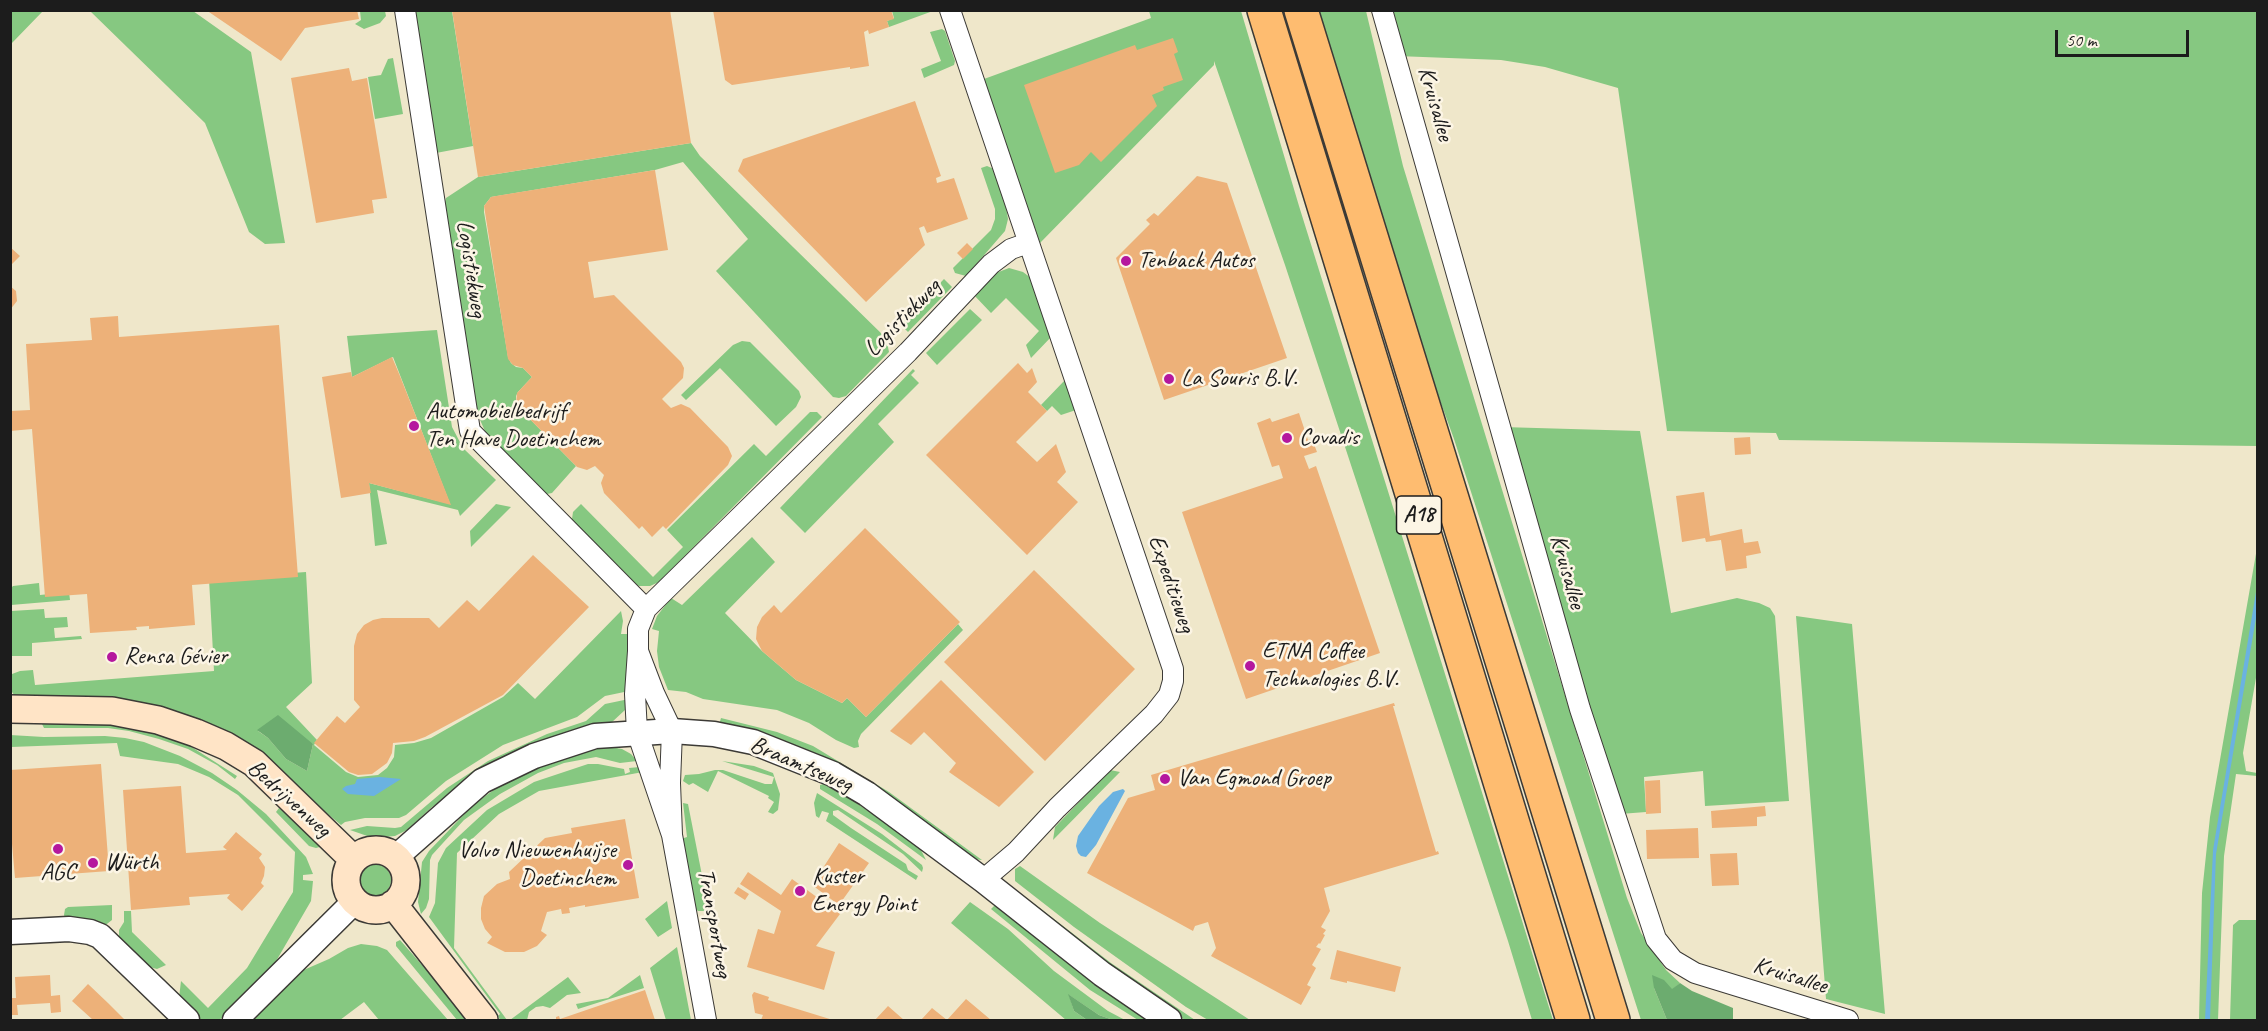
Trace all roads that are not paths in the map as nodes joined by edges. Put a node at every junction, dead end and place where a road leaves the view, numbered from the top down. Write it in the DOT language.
graph roads {
  1 [pos="405,10"];
  2 [pos="950,10"];
  3 [pos="1264,10"];
  4 [pos="1301,10"];
  5 [pos="1382,10"];
  6 [pos="1028,243"];
  7 [pos="646,609"];
  8 [pos="638,651"];
  9 [pos="10,709"];
  10 [pos="672,731"];
  11 [pos="637,732"];
  12 [pos="672,835"];
  13 [pos="396,858"];
  14 [pos="353,859"];
  15 [pos="983,880"];
  16 [pos="355,901"];
  17 [pos="393,904"];
  18 [pos="10,932"];
  19 [pos="187,1020"];
  20 [pos="235,1020"];
  21 [pos="484,1020"];
  22 [pos="706,1020"];
  23 [pos="1169,1020"];
  24 [pos="1573,1020"];
  25 [pos="1613,1020"];
  26 [pos="1848,1020"];
  1 -- 7 [label="street, Logistiekweg"];
  2 -- 6 [label="street"];
  3 -- 24 [label="highway, A18"];
  4 -- 25 [label="highway, A18"];
  5 -- 26 [label="street, Kruisallee"];
  6 -- 7 [label="street, Logistiekweg"];
  6 -- 15 [label="street, Expeditieweg"];
  7 -- 8 [label="street, Logistiekweg"];
  8 -- 10 [label="street, Logistiekweg"];
  8 -- 11 [label="street, Logistiekweg"];
  9 -- 14 [label="main road, Bedrijvenweg"];
  10 -- 11 [label="street, Braamtseweg"];
  10 -- 12 [label="street, Transportweg"];
  10 -- 15 [label="street, Braamtseweg"];
  11 -- 12 [label="street, Transportweg"];
  11 -- 13 [label="street, Braamtseweg"];
  12 -- 22 [label="street, Transportweg"];
  13 -- 14 [label="main road"];
  13 -- 17 [label="main road"];
  14 -- 16 [label="main road"];
  15 -- 23 [label="street, Braamtseweg"];
  16 -- 17 [label="main road"];
  16 -- 20 [label="street"];
  17 -- 21 [label="main road"];
  18 -- 19 [label="street"];
}
